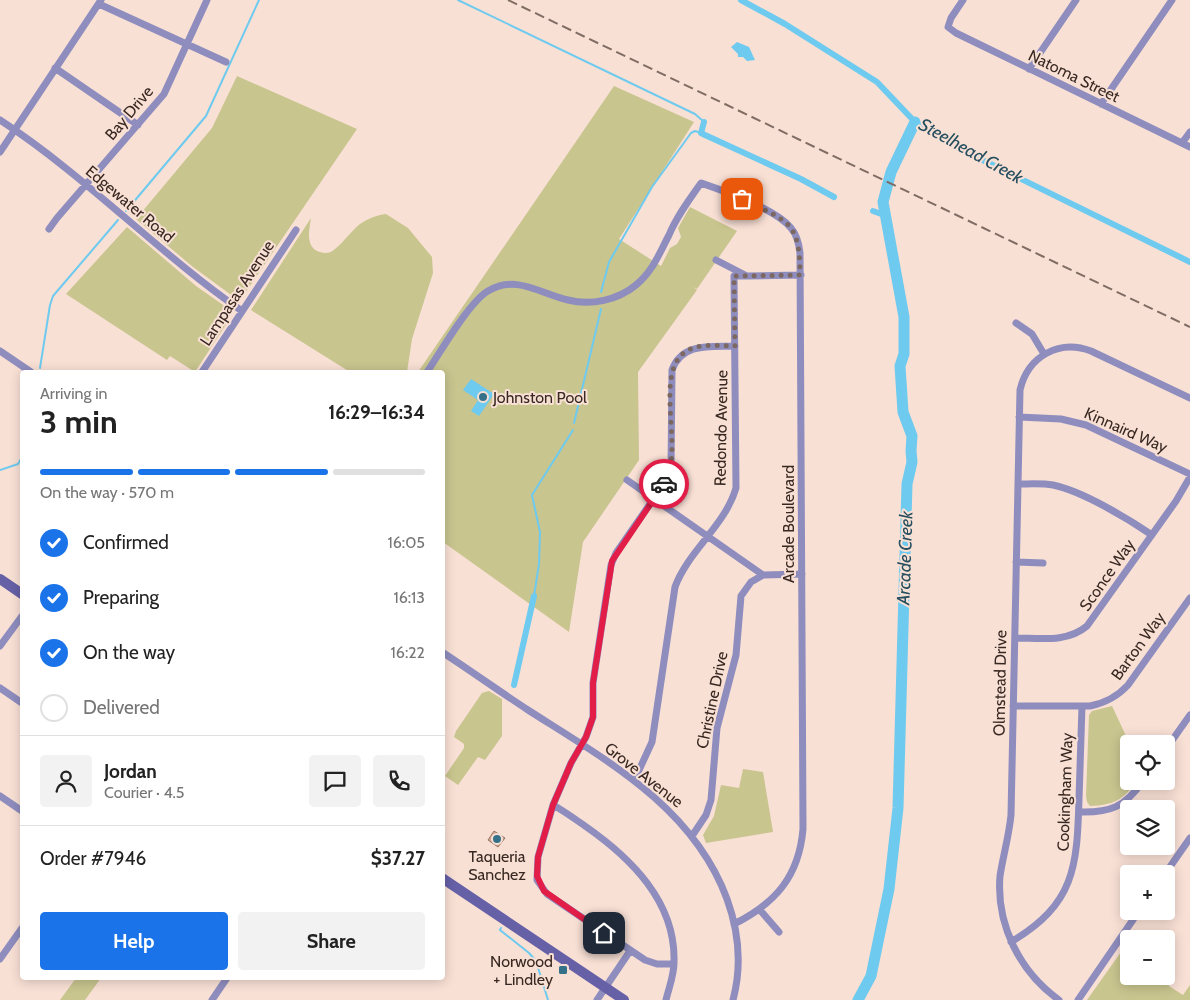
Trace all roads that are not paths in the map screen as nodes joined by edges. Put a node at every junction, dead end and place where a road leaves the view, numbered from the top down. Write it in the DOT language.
graph roads {
  1 [pos="207,0"];
  2 [pos="963,0"];
  3 [pos="1076,0"];
  4 [pos="1172,0"];
  5 [pos="100,2"];
  6 [pos="187,44"];
  7 [pos="226,62"];
  8 [pos="54,68"];
  9 [pos="1028,69"];
  10 [pos="1101,104"];
  11 [pos="0,120"];
  12 [pos="138,124"];
  13 [pos="14,129"];
  14 [pos="1190,132"];
  15 [pos="1182,143"];
  16 [pos="1190,147"];
  17 [pos="0,152"];
  18 [pos="86,185"];
  19 [pos="49,230"];
  20 [pos="296,230"];
  21 [pos="716,260"];
  22 [pos="800,275"];
  23 [pos="747,276"];
  24 [pos="242,311"];
  25 [pos="1016,322"];
  26 [pos="735,346"];
  27 [pos="1,353"];
  28 [pos="1044,354"];
  29 [pos="28,370"];
  30 [pos="203,370"];
  31 [pos="428,370"];
  32 [pos="1190,398"];
  33 [pos="1019,417"];
  34 [pos="1190,475"];
  35 [pos="627,480"];
  36 [pos="1018,484"];
  37 [pos="654,498"];
  38 [pos="708,535"];
  39 [pos="1152,535"];
  40 [pos="1016,562"];
  41 [pos="1044,563"];
  42 [pos="802,574"];
  43 [pos="763,576"];
  44 [pos="0,580"];
  45 [pos="20,593"];
  46 [pos="1190,598"];
  47 [pos="20,619"];
  48 [pos="1015,638"];
  49 [pos="0,646"];
  50 [pos="445,656"];
  51 [pos="0,688"];
  52 [pos="20,702"];
  53 [pos="1013,706"];
  54 [pos="1082,706"];
  55 [pos="1190,715"];
  56 [pos="1175,736"];
  57 [pos="582,744"];
  58 [pos="634,781"];
  59 [pos="1136,790"];
  60 [pos="0,796"];
  61 [pos="553,805"];
  62 [pos="20,810"];
  63 [pos="1079,812"];
  64 [pos="692,836"];
  65 [pos="1190,838"];
  66 [pos="1171,865"];
  67 [pos="445,880"];
  68 [pos="760,910"];
  69 [pos="1133,920"];
  70 [pos="734,924"];
  71 [pos="20,931"];
  72 [pos="779,932"];
  73 [pos="1012,942"];
  74 [pos="630,951"];
  75 [pos="0,959"];
  76 [pos="674,964"];
  77 [pos="226,980"];
  78 [pos="606,988"];
  79 [pos="212,1000"];
  80 [pos="598,1000"];
  81 [pos="624,1000"];
  82 [pos="666,1000"];
  83 [pos="733,1000"];
  84 [pos="1059,1000"];
  85 [pos="1078,1000"];
  1 -- 6 [label="street, Bay Drive"];
  2 -- 9 [label="street, Natoma Street"];
  3 -- 9 [label="street"];
  4 -- 10 [label="street"];
  5 -- 6 [label="street"];
  5 -- 8 [label="street"];
  6 -- 7 [label="street"];
  6 -- 12 [label="street, Bay Drive"];
  8 -- 12 [label="street"];
  8 -- 13 [label="street"];
  9 -- 10 [label="street, Natoma Street"];
  10 -- 15 [label="street, Natoma Street"];
  11 -- 13 [label="street, Edgewater Road"];
  12 -- 18 [label="street, Bay Drive"];
  13 -- 17 [label="street"];
  13 -- 18 [label="street, Edgewater Road"];
  14 -- 15 [label="street"];
  15 -- 16 [label="street, Natoma Street"];
  18 -- 19 [label="street, Bay Drive"];
  18 -- 24 [label="street, Edgewater Road"];
  20 -- 24 [label="street, Lampasas Avenue"];
  21 -- 23 [label="street"];
  22 -- 23 [label="street"];
  22 -- 31 [label="street, Arcade Boulevard"];
  22 -- 42 [label="street, Arcade Boulevard"];
  23 -- 26 [label="street, Redondo Avenue"];
  24 -- 30 [label="street, Lampasas Avenue"];
  25 -- 28 [label="street"];
  26 -- 37 [label="street"];
  26 -- 38 [label="street, Redondo Avenue"];
  27 -- 29 [label="street"];
  28 -- 32 [label="street"];
  28 -- 33 [label="street, Olmstead Drive"];
  33 -- 34 [label="street, Kinnaird Way"];
  33 -- 36 [label="street, Olmstead Drive"];
  34 -- 39 [label="street, Sconce Way"];
  35 -- 37 [label="street"];
  36 -- 39 [label="street"];
  36 -- 40 [label="street, Olmstead Drive"];
  37 -- 38 [label="street"];
  37 -- 57 [label="street"];
  38 -- 43 [label="street"];
  38 -- 58 [label="street, Redondo Avenue"];
  39 -- 48 [label="street, Sconce Way"];
  40 -- 41 [label="street"];
  40 -- 48 [label="street, Olmstead Drive"];
  42 -- 43 [label="street"];
  42 -- 68 [label="street, Arcade Boulevard"];
  43 -- 64 [label="street, Christine Drive"];
  44 -- 45 [label="main road"];
  46 -- 54 [label="street, Barton Way"];
  47 -- 49 [label="street"];
  48 -- 53 [label="street, Olmstead Drive"];
  50 -- 57 [label="street, Grove Avenue"];
  51 -- 52 [label="street"];
  53 -- 54 [label="street, Barton Way"];
  53 -- 73 [label="street, Olmstead Drive"];
  54 -- 63 [label="street, Cookingham Way"];
  55 -- 56 [label="street"];
  57 -- 58 [label="street, Grove Avenue"];
  57 -- 61 [label="street"];
  58 -- 64 [label="street, Grove Avenue"];
  59 -- 63 [label="street"];
  60 -- 62 [label="street"];
  61 -- 74 [label="street"];
  61 -- 76 [label="street"];
  63 -- 73 [label="street, Cookingham Way"];
  64 -- 70 [label="street, Grove Avenue"];
  65 -- 66 [label="street"];
  67 -- 78 [label="main road"];
  68 -- 70 [label="street, Arcade Boulevard"];
  68 -- 72 [label="street"];
  69 -- 85 [label="street"];
  70 -- 83 [label="street"];
  71 -- 75 [label="street"];
  73 -- 84 [label="street, Olmstead Drive"];
  74 -- 76 [label="street"];
  74 -- 78 [label="street"];
  76 -- 82 [label="street"];
  77 -- 79 [label="street"];
  78 -- 80 [label="street"];
  78 -- 81 [label="main road"];
}
